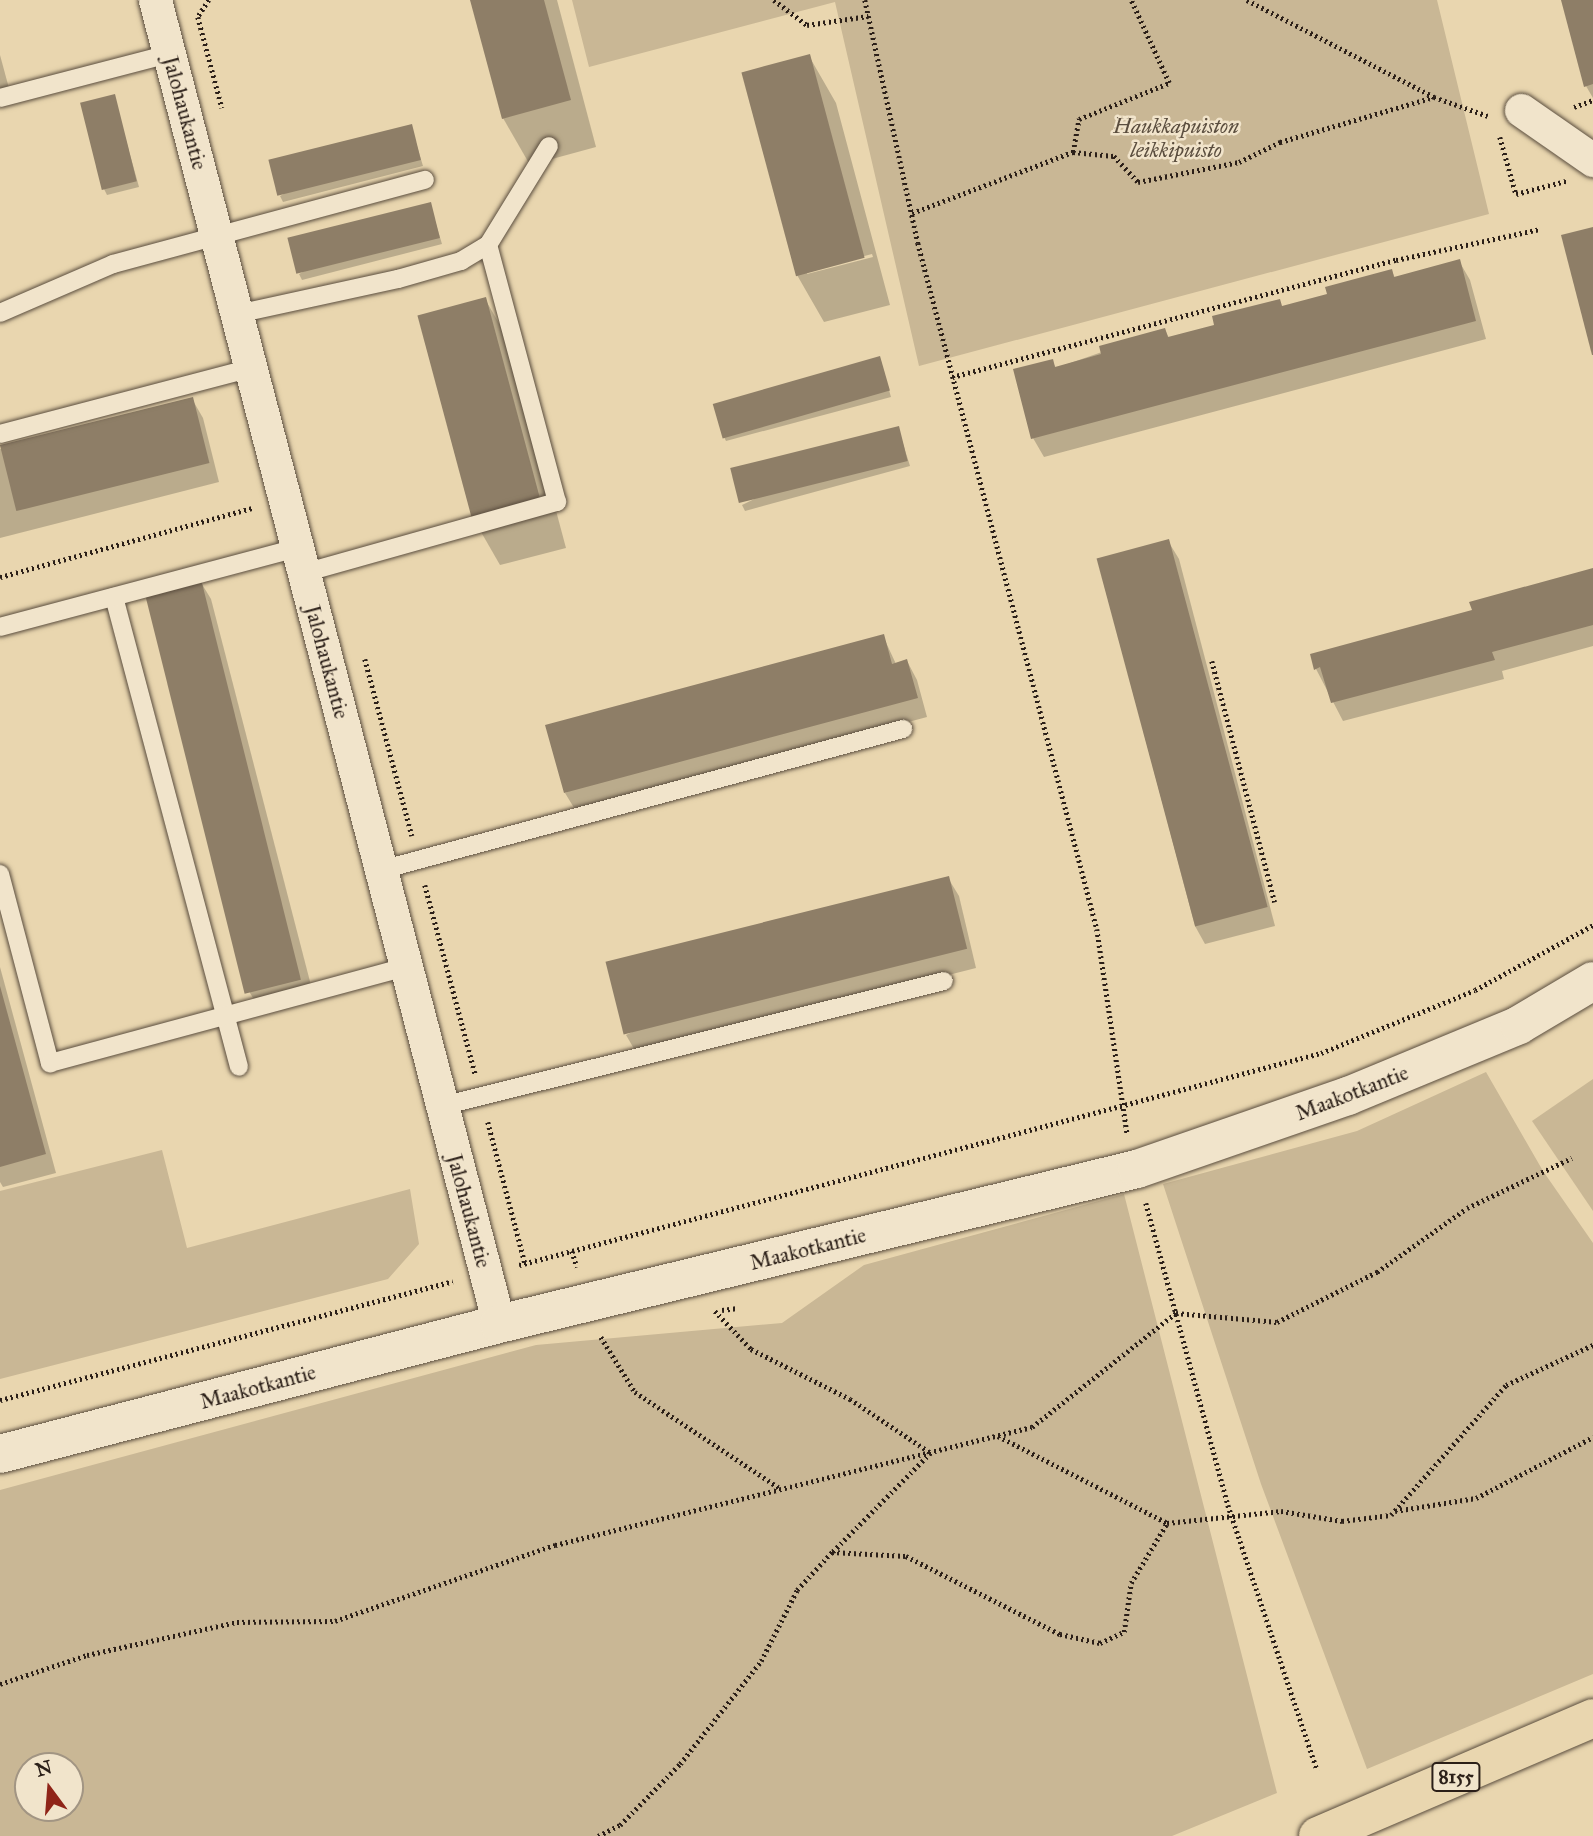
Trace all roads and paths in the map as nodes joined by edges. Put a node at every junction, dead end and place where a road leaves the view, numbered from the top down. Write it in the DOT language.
graph roads {
  1 [pos="155,0"];
  2 [pos="209,0"];
  3 [pos="774,0"];
  4 [pos="865,0"];
  5 [pos="1131,0"];
  6 [pos="1247,0"];
  7 [pos="868,16"];
  8 [pos="169,54"];
  9 [pos="1434,97"];
  10 [pos="0,98"];
  11 [pos="1593,100"];
  12 [pos="1573,108"];
  13 [pos="1508,113"];
  14 [pos="225,121"];
  15 [pos="549,146"];
  16 [pos="1073,152"];
  17 [pos="1583,170"];
  18 [pos="425,180"];
  19 [pos="912,213"];
  20 [pos="1540,229"];
  21 [pos="216,233"];
  22 [pos="488,245"];
  23 [pos="0,313"];
  24 [pos="237,314"];
  25 [pos="251,368"];
  26 [pos="952,377"];
  27 [pos="0,434"];
  28 [pos="260,506"];
  29 [pos="301,560"];
  30 [pos="0,577"];
  31 [pos="114,597"];
  32 [pos="0,627"];
  33 [pos="364,657"];
  34 [pos="1212,661"];
  35 [pos="903,729"];
  36 [pos="418,860"];
  37 [pos="381,870"];
  38 [pos="0,874"];
  39 [pos="1275,902"];
  40 [pos="1593,925"];
  41 [pos="406,967"];
  42 [pos="944,981"];
  43 [pos="1593,981"];
  44 [pos="226,1016"];
  45 [pos="239,1067"];
  46 [pos="481,1098"];
  47 [pos="442,1106"];
  48 [pos="1121,1108"];
  49 [pos="1572,1158"];
  50 [pos="1136,1169"];
  51 [pos="525,1263"];
  52 [pos="485,1272"];
  53 [pos="715,1311"];
  54 [pos="1176,1313"];
  55 [pos="499,1324"];
  56 [pos="595,1327"];
  57 [pos="1593,1345"];
  58 [pos="0,1400"];
  59 [pos="998,1435"];
  60 [pos="1593,1437"];
  61 [pos="931,1452"];
  62 [pos="0,1454"];
  63 [pos="782,1489"];
  64 [pos="1394,1512"];
  65 [pos="1233,1519"];
  66 [pos="1167,1523"];
  67 [pos="832,1552"];
  68 [pos="0,1684"];
  69 [pos="1593,1718"];
  70 [pos="1317,1770"];
  71 [pos="598,1836"];
  72 [pos="1318,1836"];
  1 -- 8 [label="street, Jalohaukantie"];
  2 -- 14 [label="path"];
  3 -- 7 [label="path"];
  4 -- 7 [label="path"];
  5 -- 16 [label="path"];
  6 -- 9 [label="path"];
  7 -- 19 [label="path"];
  8 -- 10 [label="lane"];
  8 -- 21 [label="street, Jalohaukantie"];
  9 -- 13 [label="path"];
  9 -- 16 [label="path"];
  11 -- 12 [label="path"];
  13 -- 17 [label="street"];
  13 -- 17 [label="path"];
  15 -- 22 [label="lane"];
  16 -- 19 [label="path"];
  18 -- 21 [label="lane"];
  19 -- 26 [label="path"];
  20 -- 26 [label="path"];
  21 -- 23 [label="lane"];
  21 -- 24 [label="street, Jalohaukantie"];
  22 -- 24 [label="lane"];
  22 -- 29 [label="lane"];
  24 -- 25 [label="street, Jalohaukantie"];
  25 -- 27 [label="lane"];
  25 -- 29 [label="street, Jalohaukantie"];
  26 -- 48 [label="path"];
  28 -- 30 [label="path"];
  29 -- 31 [label="lane"];
  29 -- 37 [label="street, Jalohaukantie"];
  31 -- 32 [label="lane"];
  31 -- 44 [label="lane"];
  33 -- 36 [label="path"];
  34 -- 39 [label="path"];
  35 -- 36 [label="lane"];
  36 -- 37 [label="lane"];
  36 -- 46 [label="path"];
  37 -- 41 [label="street, Jalohaukantie"];
  38 -- 44 [label="lane"];
  40 -- 48 [label="path"];
  41 -- 44 [label="lane"];
  41 -- 47 [label="street, Jalohaukantie"];
  42 -- 46 [label="lane"];
  43 -- 50 [label="street, Maakotkantie"];
  44 -- 45 [label="lane"];
  46 -- 47 [label="lane"];
  46 -- 51 [label="path"];
  47 -- 52 [label="street, Jalohaukantie"];
  48 -- 50 [label="path"];
  48 -- 51 [label="path"];
  49 -- 54 [label="path"];
  50 -- 54 [label="path"];
  50 -- 55 [label="street, Maakotkantie"];
  51 -- 52 [label="path"];
  52 -- 55 [label="street, Jalohaukantie"];
  52 -- 58 [label="path"];
  53 -- 61 [label="path"];
  54 -- 59 [label="path"];
  54 -- 65 [label="path"];
  55 -- 62 [label="street, Maakotkantie"];
  56 -- 63 [label="path"];
  57 -- 64 [label="path"];
  59 -- 61 [label="path"];
  59 -- 66 [label="path"];
  60 -- 64 [label="path"];
  61 -- 63 [label="path"];
  61 -- 67 [label="path"];
  63 -- 68 [label="path"];
  64 -- 65 [label="path"];
  65 -- 66 [label="path"];
  65 -- 70 [label="path"];
  66 -- 67 [label="path"];
  67 -- 71 [label="path"];
  69 -- 72 [label="main road, 8155"];
}
